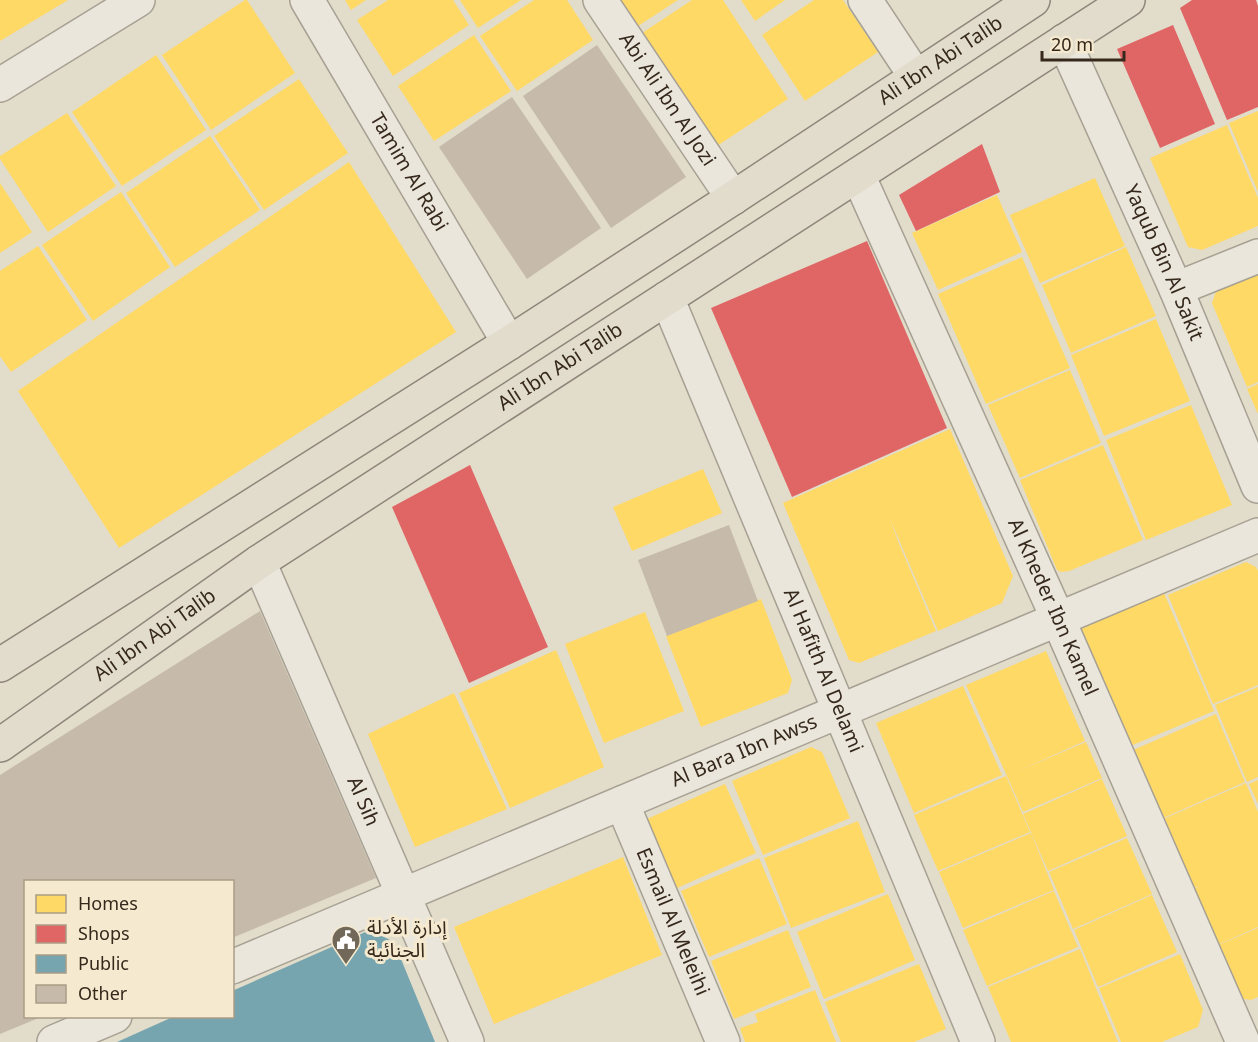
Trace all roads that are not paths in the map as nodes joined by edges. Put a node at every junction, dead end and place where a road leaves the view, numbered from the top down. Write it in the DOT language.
graph roads {
  1 [pos="138,0"];
  2 [pos="307,0"];
  3 [pos="600,0"];
  4 [pos="865,0"];
  5 [pos="1033,0"];
  6 [pos="1128,0"];
  7 [pos="1064,41"];
  8 [pos="916,77"];
  9 [pos="0,85"];
  10 [pos="858,175"];
  11 [pos="733,198"];
  12 [pos="1258,256"];
  13 [pos="1176,290"];
  14 [pos="667,297"];
  15 [pos="509,343"];
  16 [pos="1258,486"];
  17 [pos="1258,535"];
  18 [pos="259,562"];
  19 [pos="1058,619"];
  20 [pos="0,665"];
  21 [pos="841,711"];
  22 [pos="0,746"];
  23 [pos="622,803"];
  24 [pos="404,894"];
  25 [pos="234,966"];
  26 [pos="113,1018"];
  27 [pos="54,1042"];
  28 [pos="467,1042"];
  29 [pos="723,1042"];
  30 [pos="978,1042"];
  31 [pos="1243,1042"];
  1 -- 9 [label="street"];
  2 -- 15 [label="street, Tamim Al Rabi"];
  3 -- 11 [label="street, Abi Ali Ibn Al Jozi"];
  4 -- 8 [label="street"];
  5 -- 8 [label="main road, Ali Ibn Abi Talib"];
  6 -- 7 [label="main road, Ali Ibn Abi Talib"];
  7 -- 10 [label="main road, Ali Ibn Abi Talib"];
  7 -- 13 [label="street, Yaqub Bin Al Sakit"];
  8 -- 11 [label="main road, Ali Ibn Abi Talib"];
  10 -- 14 [label="main road, Ali Ibn Abi Talib"];
  10 -- 19 [label="street, Al Kheder Ibn Kamel"];
  11 -- 15 [label="main road, Ali Ibn Abi Talib"];
  12 -- 13 [label="street"];
  13 -- 16 [label="street, Yaqub Bin Al Sakit"];
  14 -- 18 [label="main road, Ali Ibn Abi Talib"];
  14 -- 21 [label="street, Al Hafith Al Delami"];
  15 -- 20 [label="main road, Ali Ibn Abi Talib"];
  17 -- 19 [label="street, Al Bara Ibn Awss"];
  18 -- 22 [label="main road, Ali Ibn Abi Talib"];
  18 -- 24 [label="street, Al Sih"];
  19 -- 21 [label="street, Al Bara Ibn Awss"];
  19 -- 31 [label="street, Al Kheder Ibn Kamel"];
  21 -- 23 [label="street, Al Bara Ibn Awss"];
  21 -- 30 [label="street, Al Hafith Al Delami"];
  23 -- 24 [label="street, Al Bara Ibn Awss"];
  23 -- 29 [label="street, Esmail Al Meleihi"];
  24 -- 25 [label="street, Al Bara Ibn Awss"];
  24 -- 28 [label="street, Al Sih"];
  26 -- 27 [label="street"];
}
